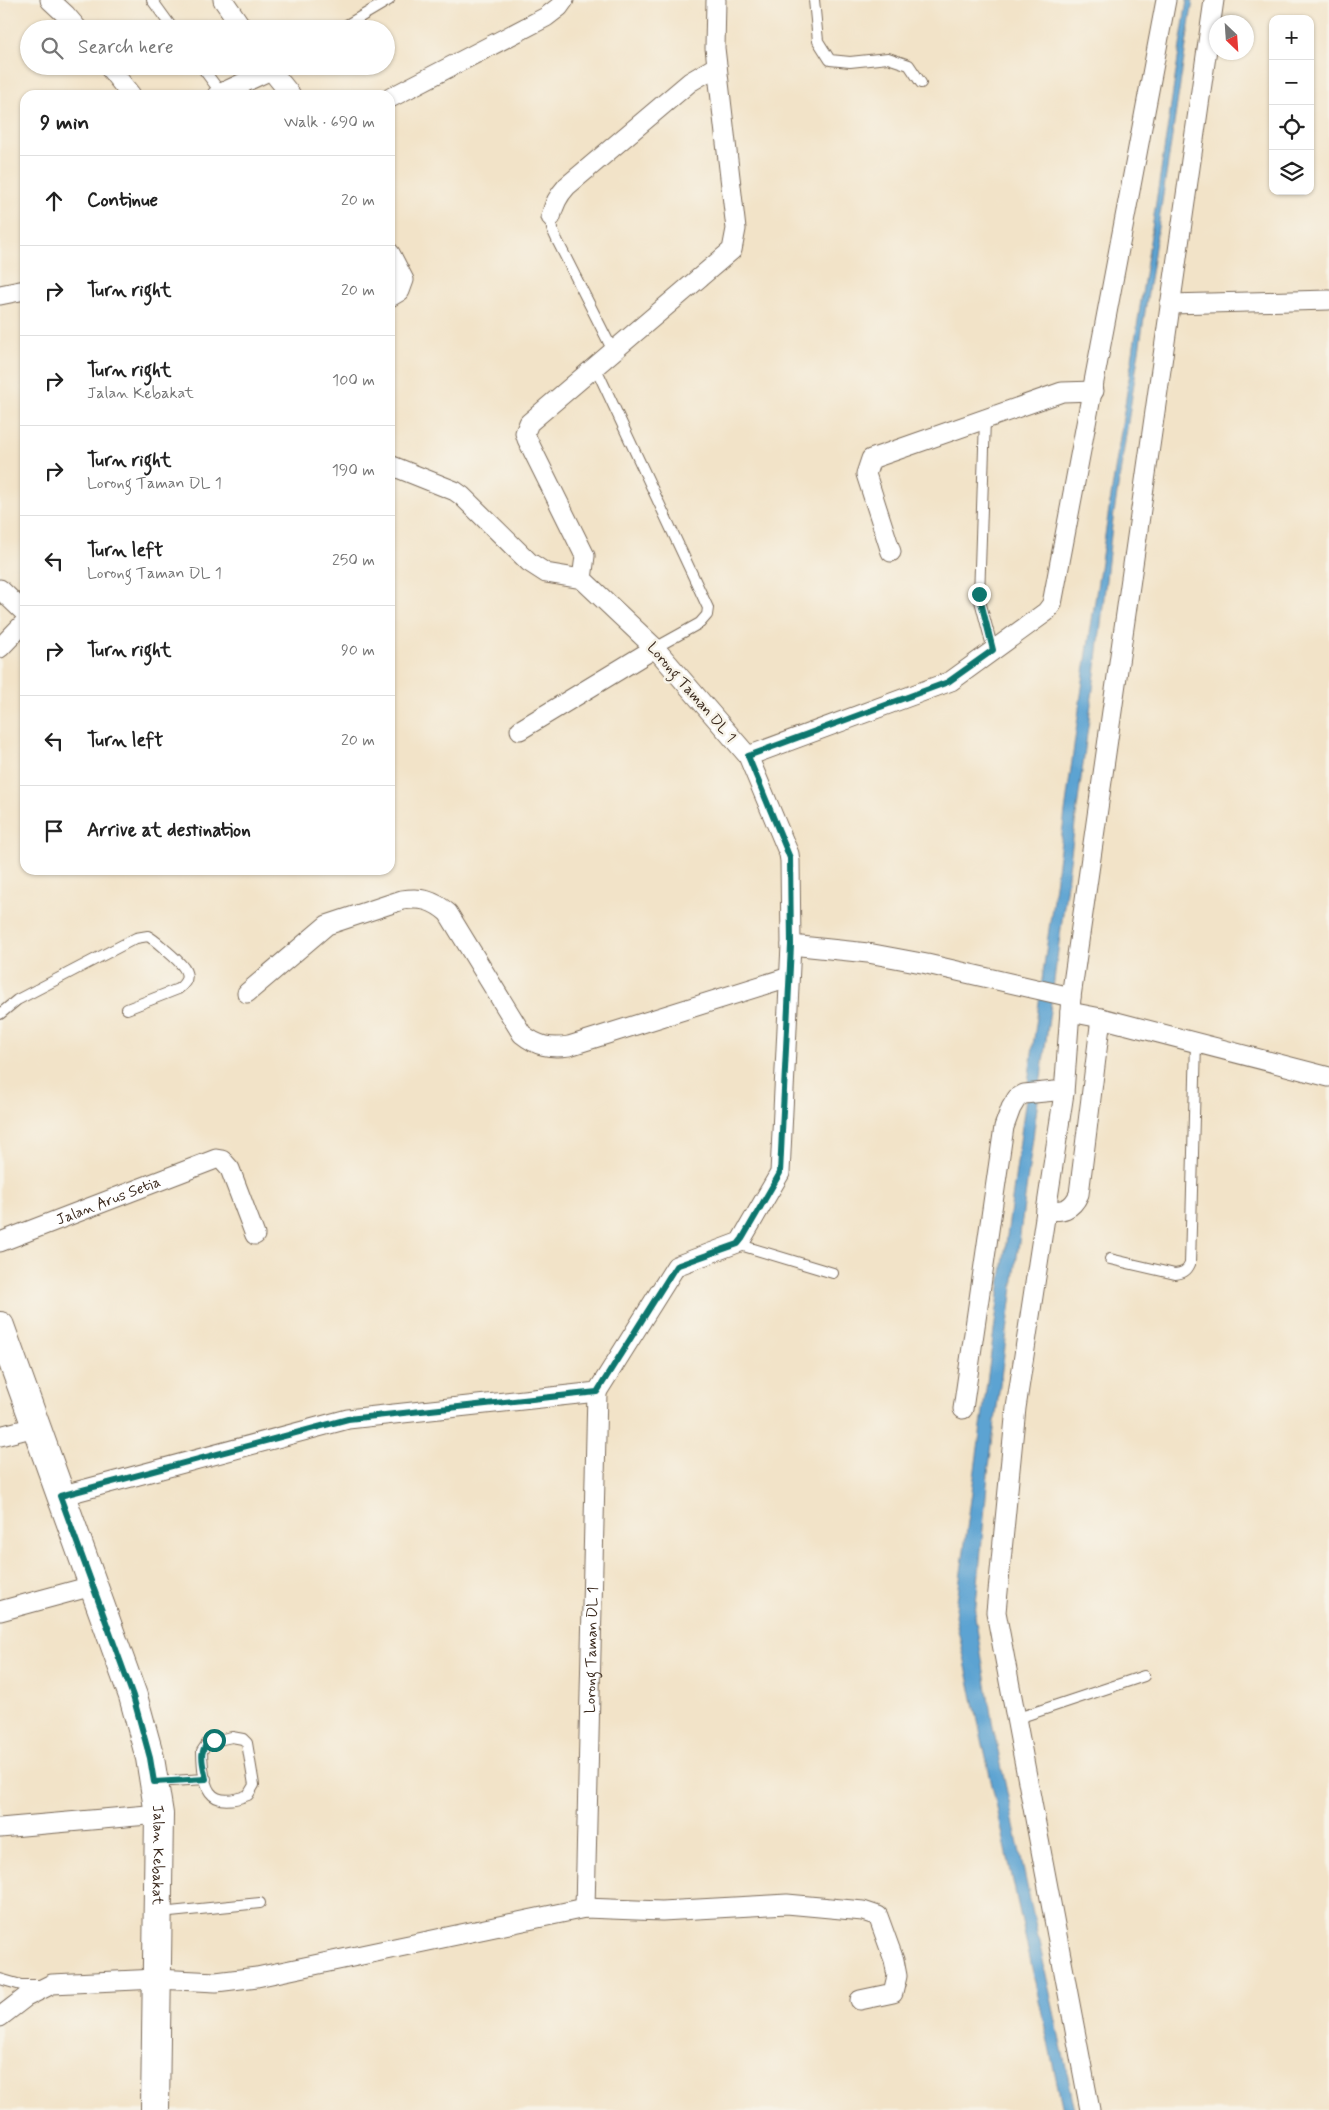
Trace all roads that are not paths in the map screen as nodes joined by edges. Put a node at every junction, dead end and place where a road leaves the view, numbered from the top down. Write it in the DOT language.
graph roads {
  1 [pos="50,0"];
  2 [pos="152,0"];
  3 [pos="223,0"];
  4 [pos="390,0"];
  5 [pos="564,0"];
  6 [pos="716,0"];
  7 [pos="814,0"];
  8 [pos="1166,0"];
  9 [pos="1214,0"];
  10 [pos="70,20"];
  11 [pos="166,20"];
  12 [pos="236,20"];
  13 [pos="356,20"];
  14 [pos="717,66"];
  15 [pos="115,75"];
  16 [pos="207,75"];
  17 [pos="256,75"];
  18 [pos="277,75"];
  19 [pos="921,83"];
  20 [pos="128,90"];
  21 [pos="216,90"];
  22 [pos="227,90"];
  23 [pos="288,90"];
  24 [pos="395,95"];
  25 [pos="551,217"];
  26 [pos="395,263"];
  27 [pos="20,291"];
  28 [pos="395,294"];
  29 [pos="0,295"];
  30 [pos="1329,300"];
  31 [pos="1170,304"];
  32 [pos="613,351"];
  33 [pos="595,366"];
  34 [pos="1094,391"];
  35 [pos="985,419"];
  36 [pos="395,467"];
  37 [pos="891,552"];
  38 [pos="582,579"];
  39 [pos="0,589"];
  40 [pos="20,608"];
  41 [pos="20,627"];
  42 [pos="0,648"];
  43 [pos="654,648"];
  44 [pos="993,650"];
  45 [pos="520,730"];
  46 [pos="748,756"];
  47 [pos="791,945"];
  48 [pos="789,977"];
  49 [pos="246,992"];
  50 [pos="1067,1001"];
  51 [pos="127,1009"];
  52 [pos="0,1014"];
  53 [pos="1101,1018"];
  54 [pos="1196,1042"];
  55 [pos="1329,1076"];
  56 [pos="1060,1092"];
  57 [pos="1059,1124"];
  58 [pos="1088,1129"];
  59 [pos="1046,1210"];
  60 [pos="255,1234"];
  61 [pos="0,1242"];
  62 [pos="738,1244"];
  63 [pos="1110,1259"];
  64 [pos="833,1273"];
  65 [pos="0,1326"];
  66 [pos="597,1392"];
  67 [pos="963,1409"];
  68 [pos="35,1427"];
  69 [pos="0,1436"];
  70 [pos="60,1496"];
  71 [pos="92,1586"];
  72 [pos="0,1611"];
  73 [pos="1144,1676"];
  74 [pos="1015,1719"];
  75 [pos="206,1779"];
  76 [pos="154,1782"];
  77 [pos="159,1814"];
  78 [pos="0,1828"];
  79 [pos="260,1903"];
  80 [pos="585,1908"];
  81 [pos="159,1914"];
  82 [pos="0,1979"];
  83 [pos="157,1979"];
  84 [pos="52,1984"];
  85 [pos="860,2000"];
  86 [pos="0,2016"];
  87 [pos="156,2110"];
  88 [pos="1090,2110"];
  1 -- 10 [label="street"];
  2 -- 11 [label="lane"];
  3 -- 12 [label="street"];
  4 -- 13 [label="lane"];
  5 -- 24 [label="street"];
  6 -- 14 [label="street"];
  7 -- 19 [label="lane"];
  8 -- 34 [label="street"];
  9 -- 31 [label="street"];
  14 -- 25 [label="street"];
  14 -- 32 [label="street"];
  15 -- 20 [label="street"];
  16 -- 21 [label="lane"];
  17 -- 22 [label="street"];
  18 -- 23 [label="street"];
  25 -- 32 [label="lane"];
  26 -- 28 [label="street"];
  27 -- 29 [label="street"];
  30 -- 31 [label="street"];
  31 -- 50 [label="street"];
  32 -- 33 [label="street"];
  33 -- 38 [label="street"];
  33 -- 43 [label="lane"];
  34 -- 35 [label="street"];
  34 -- 44 [label="street"];
  35 -- 37 [label="street"];
  35 -- 44 [label="lane"];
  36 -- 38 [label="street"];
  38 -- 43 [label="street, Lorong Taman DL 1"];
  39 -- 40 [label="street"];
  41 -- 42 [label="street"];
  43 -- 45 [label="street"];
  43 -- 46 [label="street, Lorong Taman DL 1"];
  44 -- 46 [label="street"];
  46 -- 47 [label="street, Lorong Taman DL 1"];
  47 -- 48 [label="street, Lorong Taman DL 1"];
  47 -- 50 [label="street"];
  48 -- 49 [label="street"];
  48 -- 62 [label="street, Lorong Taman DL 1"];
  50 -- 53 [label="street"];
  50 -- 56 [label="street"];
  51 -- 52 [label="lane"];
  53 -- 54 [label="street"];
  53 -- 58 [label="street"];
  54 -- 55 [label="street"];
  54 -- 63 [label="lane"];
  56 -- 57 [label="street"];
  56 -- 67 [label="street"];
  57 -- 58 [label="street"];
  57 -- 59 [label="street"];
  58 -- 59 [label="street"];
  59 -- 74 [label="street"];
  60 -- 61 [label="street, Jalan Arus Setia"];
  62 -- 64 [label="lane"];
  62 -- 66 [label="street"];
  65 -- 68 [label="street, Jalan Kebakat"];
  66 -- 70 [label="street"];
  66 -- 80 [label="street, Lorong Taman DL 1"];
  68 -- 69 [label="street"];
  68 -- 70 [label="street, Jalan Kebakat"];
  70 -- 71 [label="street, Jalan Kebakat"];
  71 -- 72 [label="street"];
  71 -- 76 [label="street, Jalan Kebakat"];
  73 -- 74 [label="lane"];
  74 -- 88 [label="street"];
  75 -- 75 [label="lane"];
  75 -- 76 [label="lane"];
  76 -- 77 [label="street, Jalan Kebakat"];
  77 -- 78 [label="street"];
  77 -- 81 [label="street, Jalan Kebakat"];
  79 -- 81 [label="lane"];
  80 -- 83 [label="street"];
  80 -- 85 [label="street"];
  81 -- 83 [label="street, Jalan Kebakat"];
  82 -- 84 [label="lane"];
  83 -- 84 [label="street"];
  83 -- 87 [label="street, Jalan Kebakat"];
  84 -- 86 [label="street"];
}
